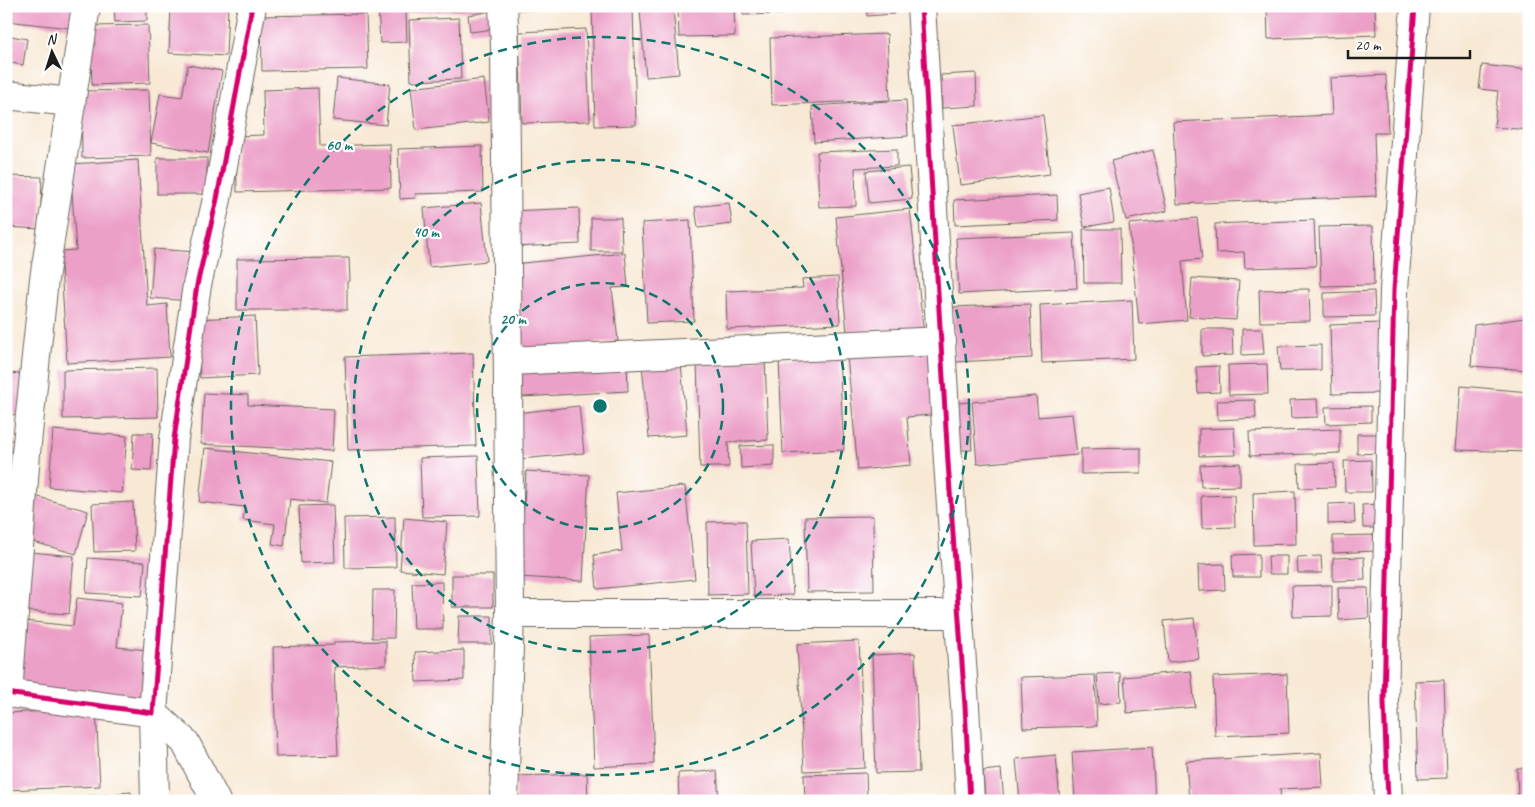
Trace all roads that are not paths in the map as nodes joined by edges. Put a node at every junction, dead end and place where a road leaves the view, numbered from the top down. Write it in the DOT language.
graph roads {
  1 [pos="86,6"];
  2 [pos="252,6"];
  3 [pos="502,6"];
  4 [pos="922,6"];
  5 [pos="1415,6"];
  6 [pos="6,95"];
  7 [pos="71,102"];
  8 [pos="942,341"];
  9 [pos="508,361"];
  10 [pos="510,614"];
  11 [pos="958,614"];
  12 [pos="7,694"];
  13 [pos="153,713"];
  14 [pos="155,801"];
  15 [pos="216,801"];
  16 [pos="504,801"];
  17 [pos="970,801"];
  18 [pos="1388,801"];
  1 -- 7 [label="street"];
  2 -- 13 [label="street"];
  3 -- 9 [label="street"];
  4 -- 8 [label="street"];
  5 -- 18 [label="street"];
  6 -- 7 [label="street"];
  7 -- 12 [label="street"];
  8 -- 9 [label="street"];
  8 -- 11 [label="street"];
  9 -- 10 [label="street"];
  10 -- 11 [label="street"];
  10 -- 16 [label="street"];
  11 -- 17 [label="street"];
  12 -- 13 [label="street"];
  13 -- 14 [label="street"];
  13 -- 15 [label="street"];
}
